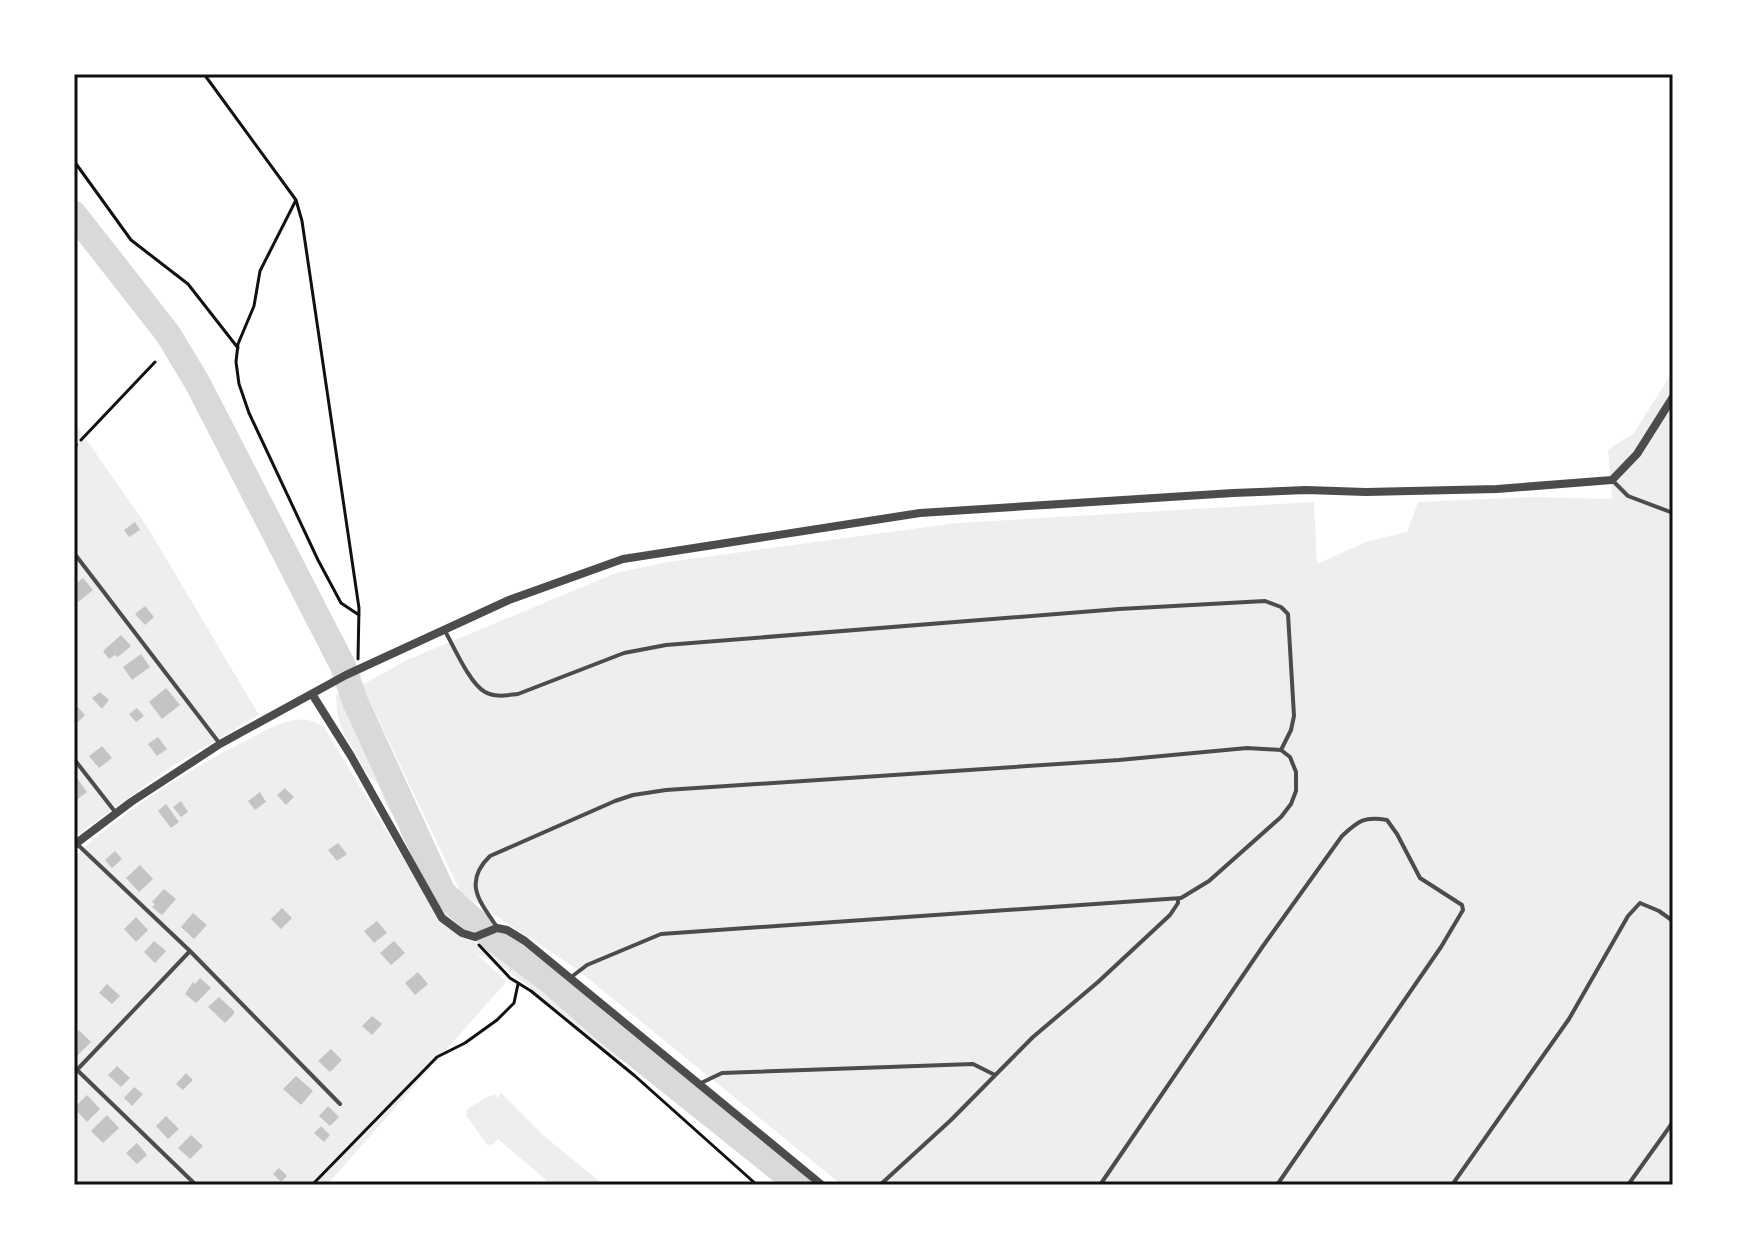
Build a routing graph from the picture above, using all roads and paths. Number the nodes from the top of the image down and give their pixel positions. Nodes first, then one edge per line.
1 (204, 74) edge
2 (74, 161) edge
3 (296, 200) junction
4 (238, 348) junction
5 (155, 362) dead end
6 (1673, 397) edge
7 (75, 446) edge
8 (1612, 480) junction
9 (1673, 513) edge
10 (74, 553) edge
11 (359, 615) junction
12 (445, 631) junction
13 (358, 669) junction
14 (312, 694) junction
15 (220, 744) junction
16 (1281, 750) junction
17 (74, 759) edge
18 (116, 813) junction
19 (75, 844) edge
20 (1178, 898) junction
21 (1673, 921) edge
22 (486, 932) junction
23 (190, 951) junction
24 (570, 978) junction
25 (518, 984) junction
26 (75, 1070) edge
27 (995, 1075) junction
28 (701, 1083) junction
29 (340, 1104) dead end
30 (1673, 1122) edge
31 (196, 1185) edge
32 (312, 1185) edge
33 (757, 1185) edge
34 (822, 1185) edge
35 (880, 1185) edge
36 (1100, 1185) edge
37 (1277, 1185) edge
38 (1452, 1185) edge
39 (1628, 1185) edge

1 - 3 path
2 - 4 path
3 - 4 path
3 - 11 path
4 - 11 path
5 - 7 path
6 - 8 street
8 - 9 lane
8 - 12 street
10 - 15 lane
11 - 13 path
12 - 13 street
12 - 16 lane
13 - 14 street
14 - 15 street
14 - 22 street
15 - 18 street
16 - 20 lane
16 - 22 lane
17 - 18 lane
18 - 19 street
19 - 23 lane
20 - 24 lane
20 - 27 lane
21 - 38 lane
22 - 24 street
22 - 25 path
23 - 26 lane
23 - 29 lane
24 - 28 street
25 - 32 path
25 - 33 path
26 - 31 lane
27 - 28 lane
27 - 35 lane
28 - 34 street
30 - 39 lane
36 - 37 lane

